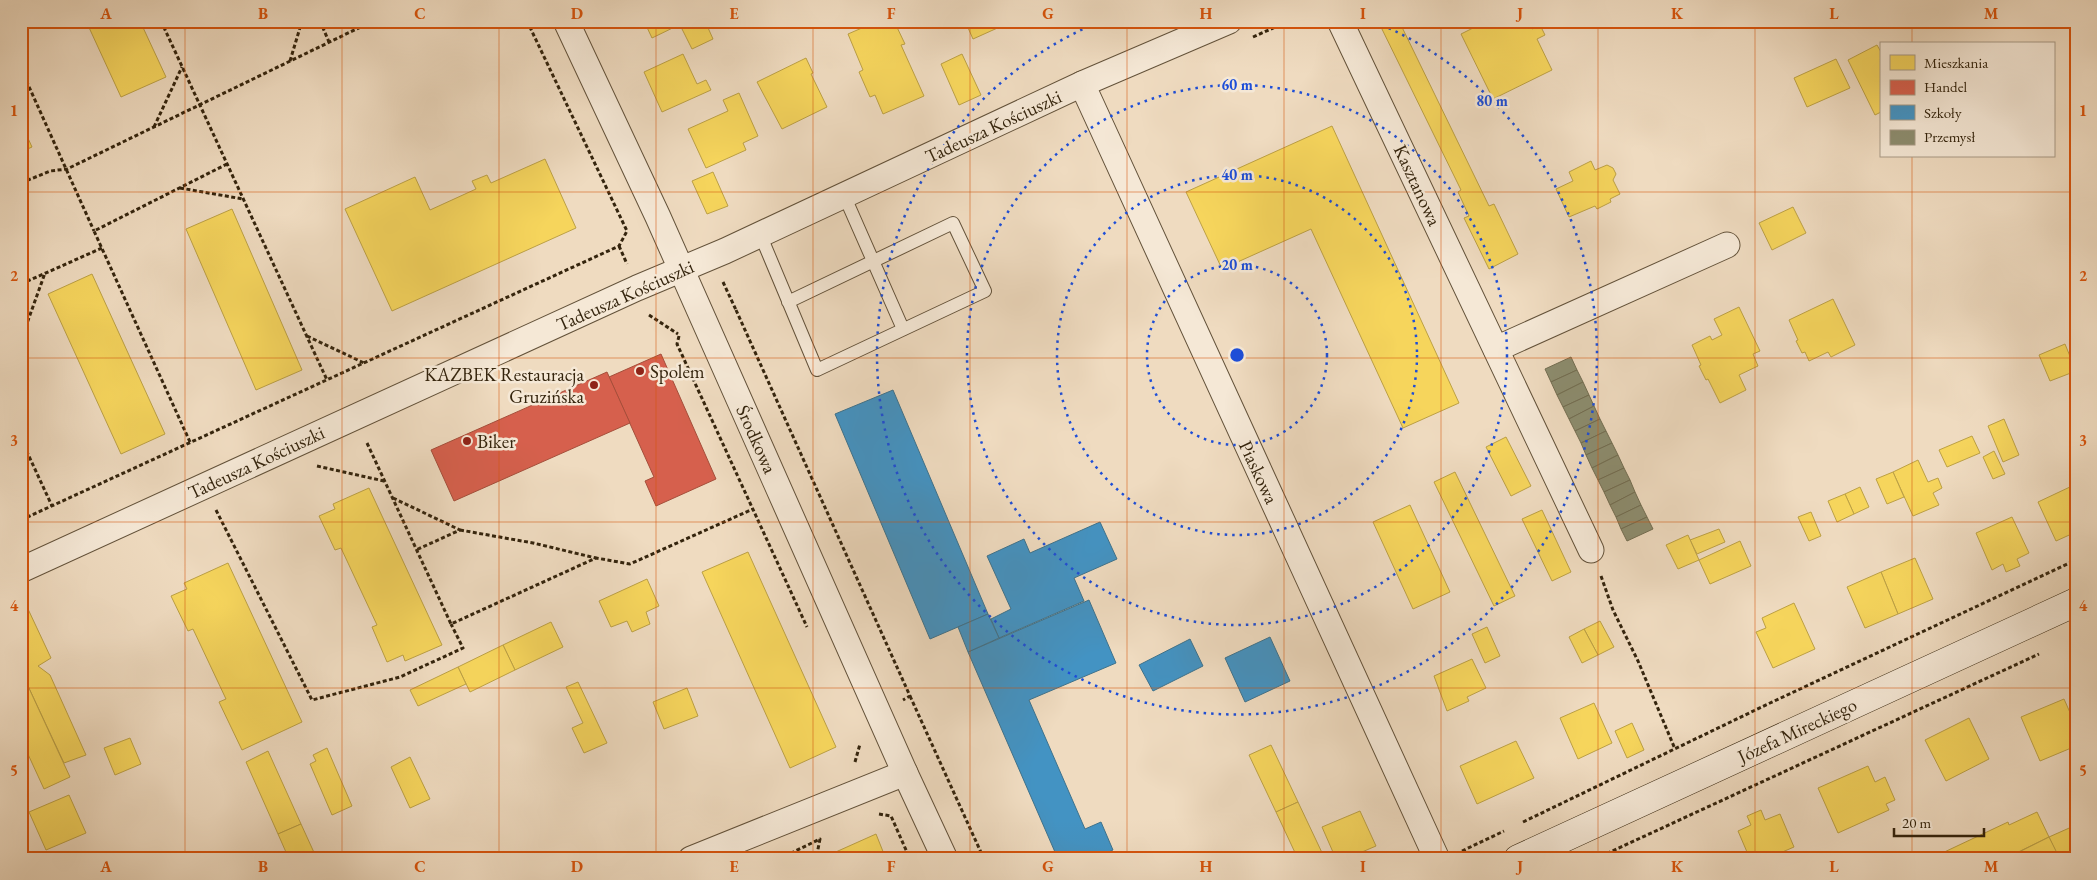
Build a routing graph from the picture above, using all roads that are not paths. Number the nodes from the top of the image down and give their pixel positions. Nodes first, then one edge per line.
1 (566, 21) edge
2 (1229, 21) edge
3 (1340, 21) edge
4 (1082, 84) junction
5 (844, 195) junction
6 (760, 234) junction
7 (1728, 245) dead end
8 (875, 261) junction
9 (681, 269) junction
10 (788, 302) junction
11 (904, 329) junction
12 (1496, 349) junction
13 (1591, 550) road end
14 (21, 570) edge
15 (2076, 602) edge
16 (905, 773) junction
17 (1446, 857) edge
18 (691, 859) edge
19 (945, 859) edge
20 (1518, 859) edge

1 - 9 street, Środkowa
2 - 4 street, Tadeusza Kościuszki
3 - 12 street, Kasztanowa
4 - 5 street, Tadeusza Kościuszki
4 - 17 street, Piaskowa
5 - 6 street, Tadeusza Kościuszki
5 - 8 lane
6 - 9 street, Tadeusza Kościuszki
6 - 10 lane
7 - 12 street
8 - 10 lane
8 - 11 lane
8 - 11 lane
9 - 14 street, Tadeusza Kościuszki
9 - 16 street, Środkowa
10 - 11 lane
12 - 13 street, Kasztanowa
15 - 20 street, Józefa Mireckiego
16 - 18 street
16 - 19 street, Środkowa

